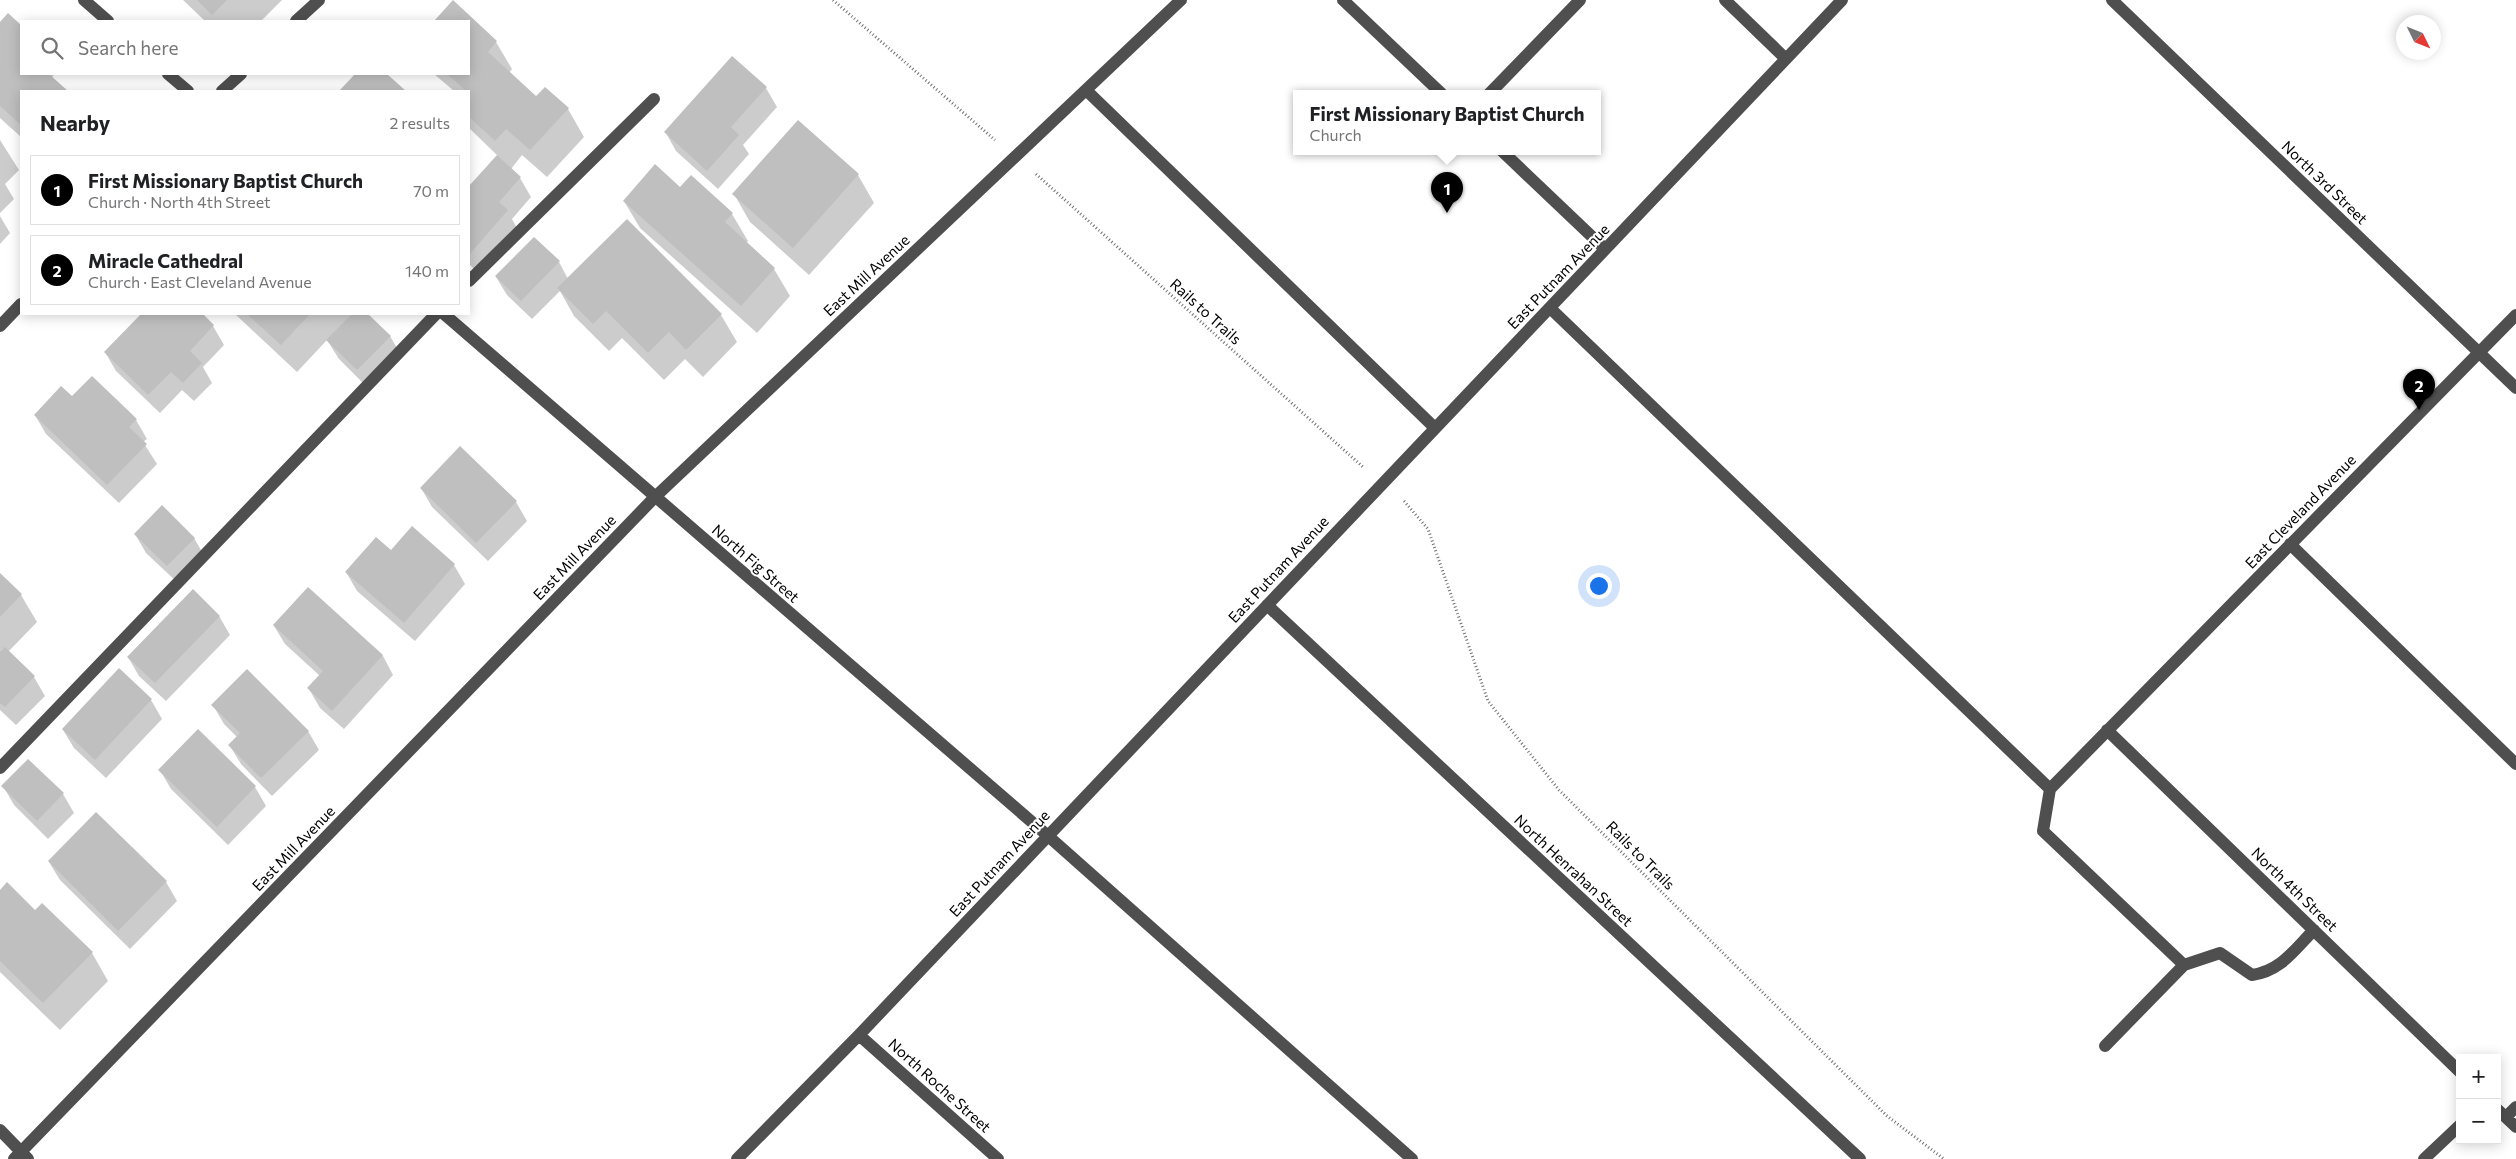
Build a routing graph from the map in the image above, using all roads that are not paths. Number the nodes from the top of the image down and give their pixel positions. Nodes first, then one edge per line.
1 (84, 0) edge
2 (319, 0) edge
3 (1181, 0) edge
4 (1343, 0) edge
5 (1580, 0) edge
6 (1725, 0) edge
7 (1842, 0) edge
8 (2112, 0) edge
9 (107, 20) edge
10 (297, 20) edge
11 (1786, 59) junction
12 (169, 75) edge
13 (239, 75) edge
14 (187, 90) edge
15 (223, 90) edge
16 (1086, 90) junction
17 (1438, 90) edge
18 (1493, 90) edge
19 (654, 100) dead end
20 (1506, 155) edge
21 (1606, 249) junction
22 (470, 280) edge
23 (20, 305) edge
24 (1550, 308) junction
25 (435, 315) edge
26 (445, 315) edge
27 (2516, 315) edge
28 (0, 326) edge
29 (2478, 352) junction
30 (2516, 388) edge
31 (1434, 428) junction
32 (655, 497) junction
33 (2290, 544) junction
34 (1267, 605) junction
35 (2107, 730) junction
36 (2516, 764) edge
37 (0, 768) edge
38 (2050, 789) junction
39 (1047, 835) junction
40 (2314, 930) junction
41 (2184, 965) junction
42 (859, 1035) junction
43 (2105, 1046) dead end
44 (2456, 1068) edge
45 (2516, 1107) edge
46 (2502, 1113) edge
47 (2516, 1127) edge
48 (2456, 1129) edge
49 (0, 1130) edge
50 (21, 1157) edge
51 (737, 1159) edge
52 (998, 1159) edge
53 (1412, 1159) edge
54 (1860, 1159) edge
55 (2424, 1159) edge

1 - 9 street
2 - 10 street
3 - 16 street, East Mill Avenue
4 - 17 street
5 - 18 street
6 - 11 street
7 - 11 street, East Putnam Avenue
8 - 29 street, North 3rd Street
11 - 21 street, East Putnam Avenue
12 - 14 street
13 - 15 street
16 - 31 street
16 - 32 street, East Mill Avenue
19 - 22 street
20 - 21 street
21 - 24 street, East Putnam Avenue
23 - 28 street
24 - 31 street, East Putnam Avenue
24 - 38 street
25 - 37 street
26 - 32 street, North Fig Street
27 - 29 street, East Cleveland Avenue
29 - 30 street, North 3rd Street
29 - 33 street, East Cleveland Avenue
31 - 34 street, East Putnam Avenue
32 - 39 street, North Fig Street
32 - 50 street, East Mill Avenue
33 - 35 street, East Cleveland Avenue
33 - 36 street
34 - 39 street, East Putnam Avenue
34 - 54 street, North Henrahan Street
35 - 38 street, East Cleveland Avenue
35 - 40 street, North 4th Street
38 - 41 street
39 - 42 street, East Putnam Avenue
39 - 53 street, North Fig Street
40 - 41 street
40 - 44 street, North 4th Street
41 - 43 street
42 - 51 street, East Putnam Avenue
42 - 52 street, North Roche Street
45 - 46 street
46 - 47 street
48 - 55 street
49 - 50 street

